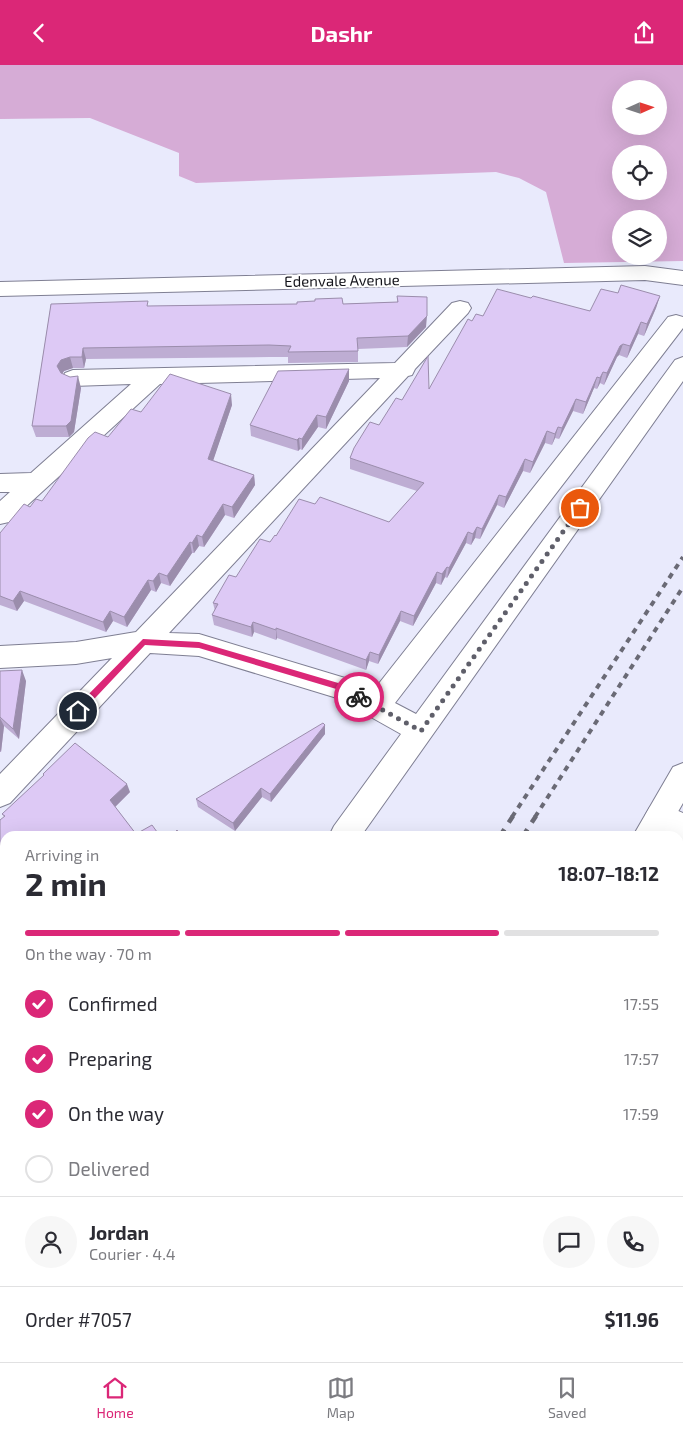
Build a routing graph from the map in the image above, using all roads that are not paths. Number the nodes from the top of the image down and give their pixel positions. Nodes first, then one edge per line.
1 (683, 279) edge
2 (0, 289) edge
3 (460, 308) dead end
4 (676, 322) dead end
5 (683, 365) edge
6 (404, 370) junction
7 (154, 376) junction
8 (73, 378) edge
9 (36, 482) junction
10 (0, 483) edge
11 (0, 515) edge
12 (143, 642) junction
13 (0, 657) edge
14 (377, 706) junction
15 (421, 731) junction
16 (683, 776) edge
17 (0, 794) edge
18 (664, 827) edge
19 (348, 831) edge

1 - 2 street, Edenvale Avenue
3 - 6 street
4 - 14 street
5 - 15 street
6 - 7 street
6 - 12 street
7 - 8 street
7 - 9 street
9 - 10 street
9 - 11 street
12 - 13 street
12 - 14 street
12 - 17 street
14 - 15 street
15 - 19 street
16 - 18 street

